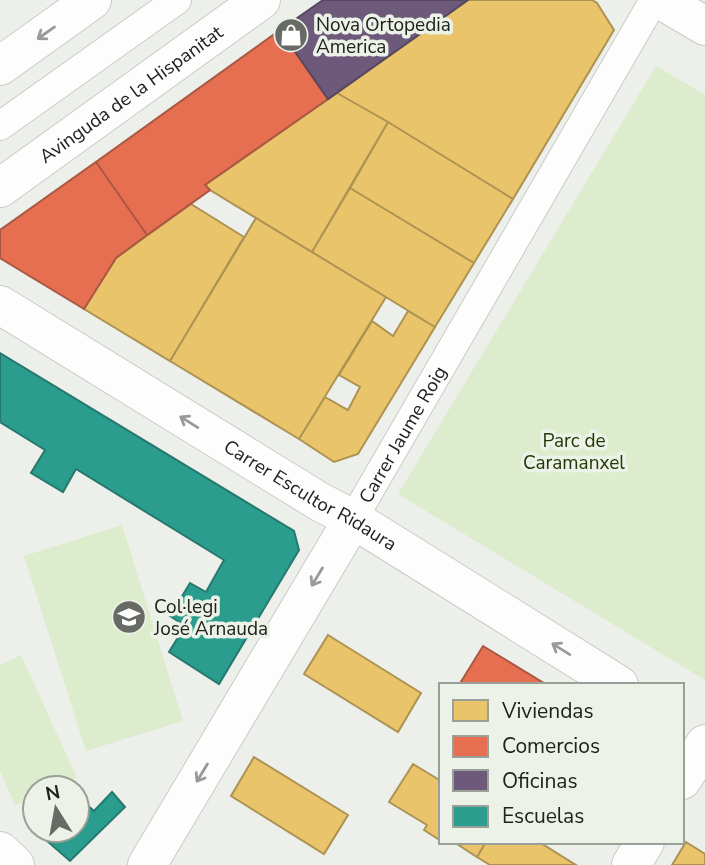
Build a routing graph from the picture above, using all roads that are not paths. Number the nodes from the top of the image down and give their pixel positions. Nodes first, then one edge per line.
1 (92, 0) edge
2 (177, 0) edge
3 (261, 0) edge
4 (654, 0) edge
5 (661, 0) edge
6 (705, 26) edge
7 (0, 66) edge
8 (0, 126) edge
9 (0, 188) edge
10 (0, 305) edge
11 (353, 519) junction
12 (616, 683) edge
13 (684, 725) edge
14 (705, 738) edge
15 (705, 744) edge
16 (684, 777) edge
17 (644, 844) edge
18 (0, 851) edge
19 (15, 865) edge
20 (147, 865) edge
21 (631, 865) edge

1 -> 7 street
2 - 8 street
3 - 9 street, Avinguda de la Hispanitat
4 - 11 street, Carrer Jaume Roig
5 - 6 street
11 -> 10 street, Carrer Escultor Ridaura
12 -> 11 street, Carrer Escultor Ridaura
11 -> 20 street, Carrer Jaume Roig
13 - 14 street
15 - 16 street
17 - 21 street
18 - 19 street

